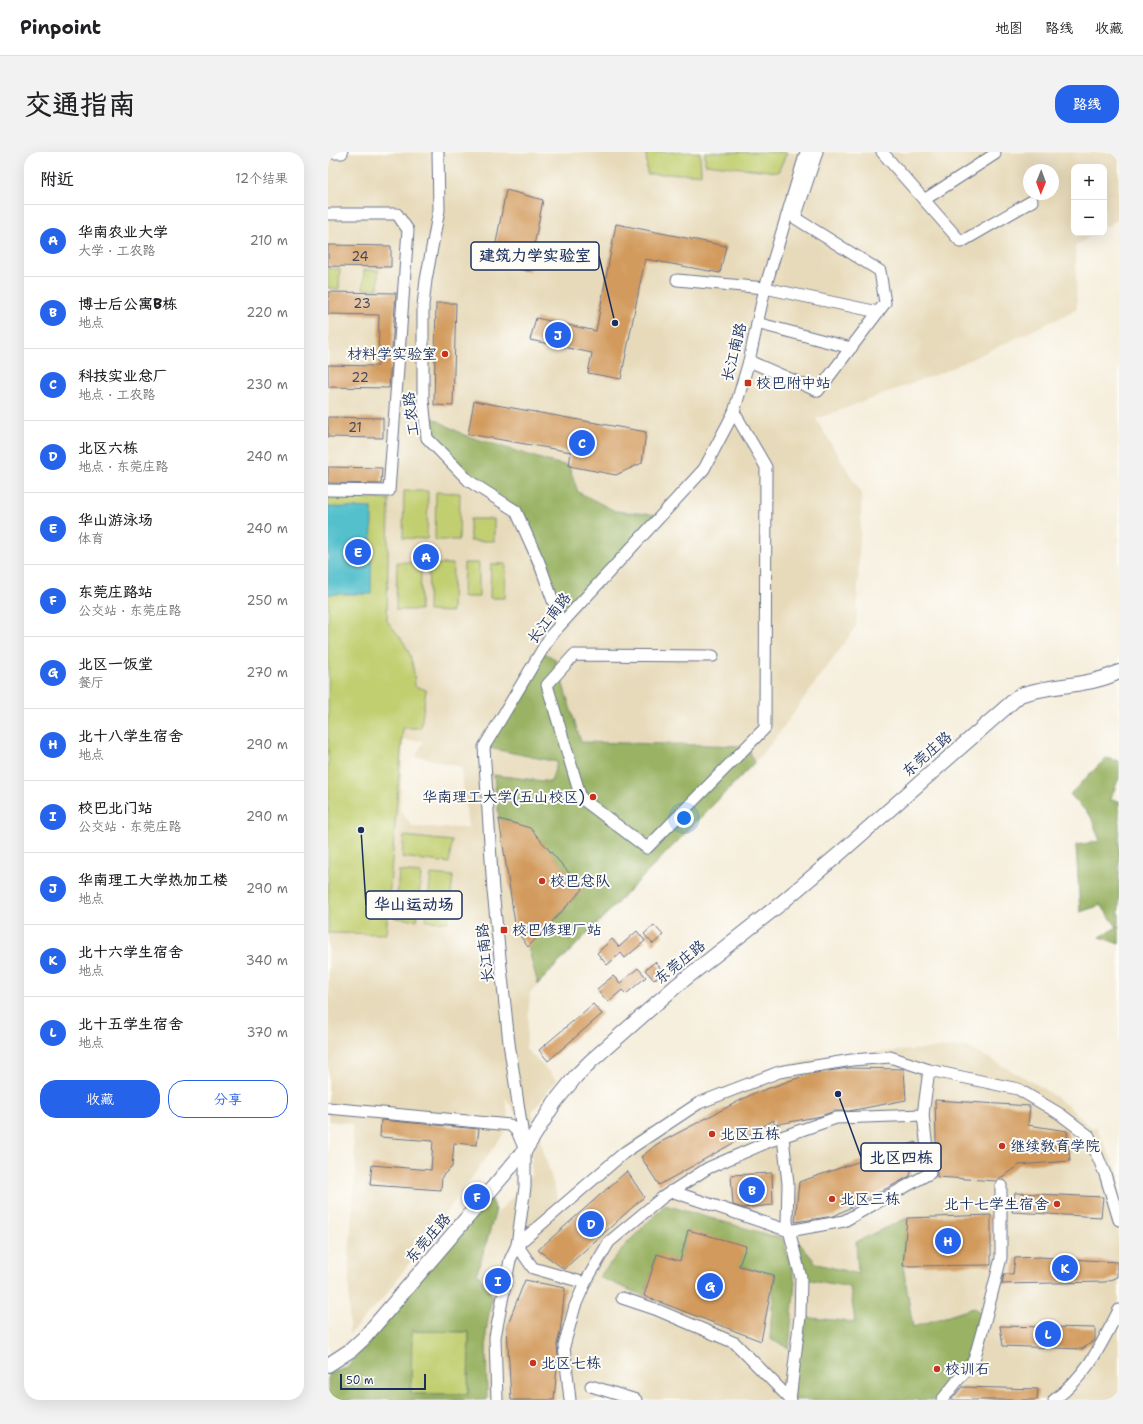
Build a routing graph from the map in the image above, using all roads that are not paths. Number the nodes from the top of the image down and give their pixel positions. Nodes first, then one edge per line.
1 (438, 152) edge
2 (806, 152) edge
3 (817, 152) edge
4 (882, 152) edge
5 (342, 153) dead end
6 (328, 154) edge
7 (994, 154) dead end
8 (924, 200) junction
9 (1032, 201) dead end
10 (328, 214) edge
11 (677, 280) dead end
12 (765, 288) junction
13 (878, 312) junction
14 (757, 323) junction
15 (851, 348) junction
16 (749, 361) junction
17 (734, 412) junction
18 (328, 490) edge
19 (561, 623) junction
20 (713, 656) dead end
21 (1119, 672) edge
22 (929, 1070) junction
23 (328, 1108) edge
24 (923, 1115) junction
25 (783, 1137) junction
26 (525, 1150) junction
27 (1001, 1186) dead end
28 (671, 1192) junction
29 (1119, 1220) edge
30 (789, 1231) junction
31 (517, 1245) junction
32 (585, 1283) junction
33 (622, 1298) dead end
34 (1119, 1310) edge
35 (328, 1365) edge
36 (591, 1386) dead end
37 (497, 1400) edge
38 (570, 1400) edge
39 (636, 1400) edge
40 (790, 1400) edge
41 (942, 1400) edge
42 (1054, 1400) edge

1 - 19 street, 工农路
2 - 12 street, 长江南路
3 - 13 street
4 - 8 street
5 - 6 street
7 - 8 street
8 - 9 street
10 - 18 street
11 - 12 street
12 - 13 street
12 - 14 street, 长江南路
13 - 15 street
14 - 15 street
14 - 16 street, 长江南路
15 - 16 street
16 - 17 street, 长江南路
17 - 19 street, 长江南路
17 - 20 street
19 - 26 street, 长江南路
21 - 26 street, 东莞庄路
22 - 24 street
22 - 29 street
22 - 31 street
23 - 26 street
24 - 25 street
24 - 30 street
25 - 28 street
25 - 30 street
26 - 31 street, 长江南路
26 - 35 street, 东莞庄路
27 - 41 street
28 - 30 street
28 - 32 street
30 - 40 street
31 - 32 street
31 - 37 street
32 - 38 street
33 - 40 street
34 - 42 street
36 - 39 street

